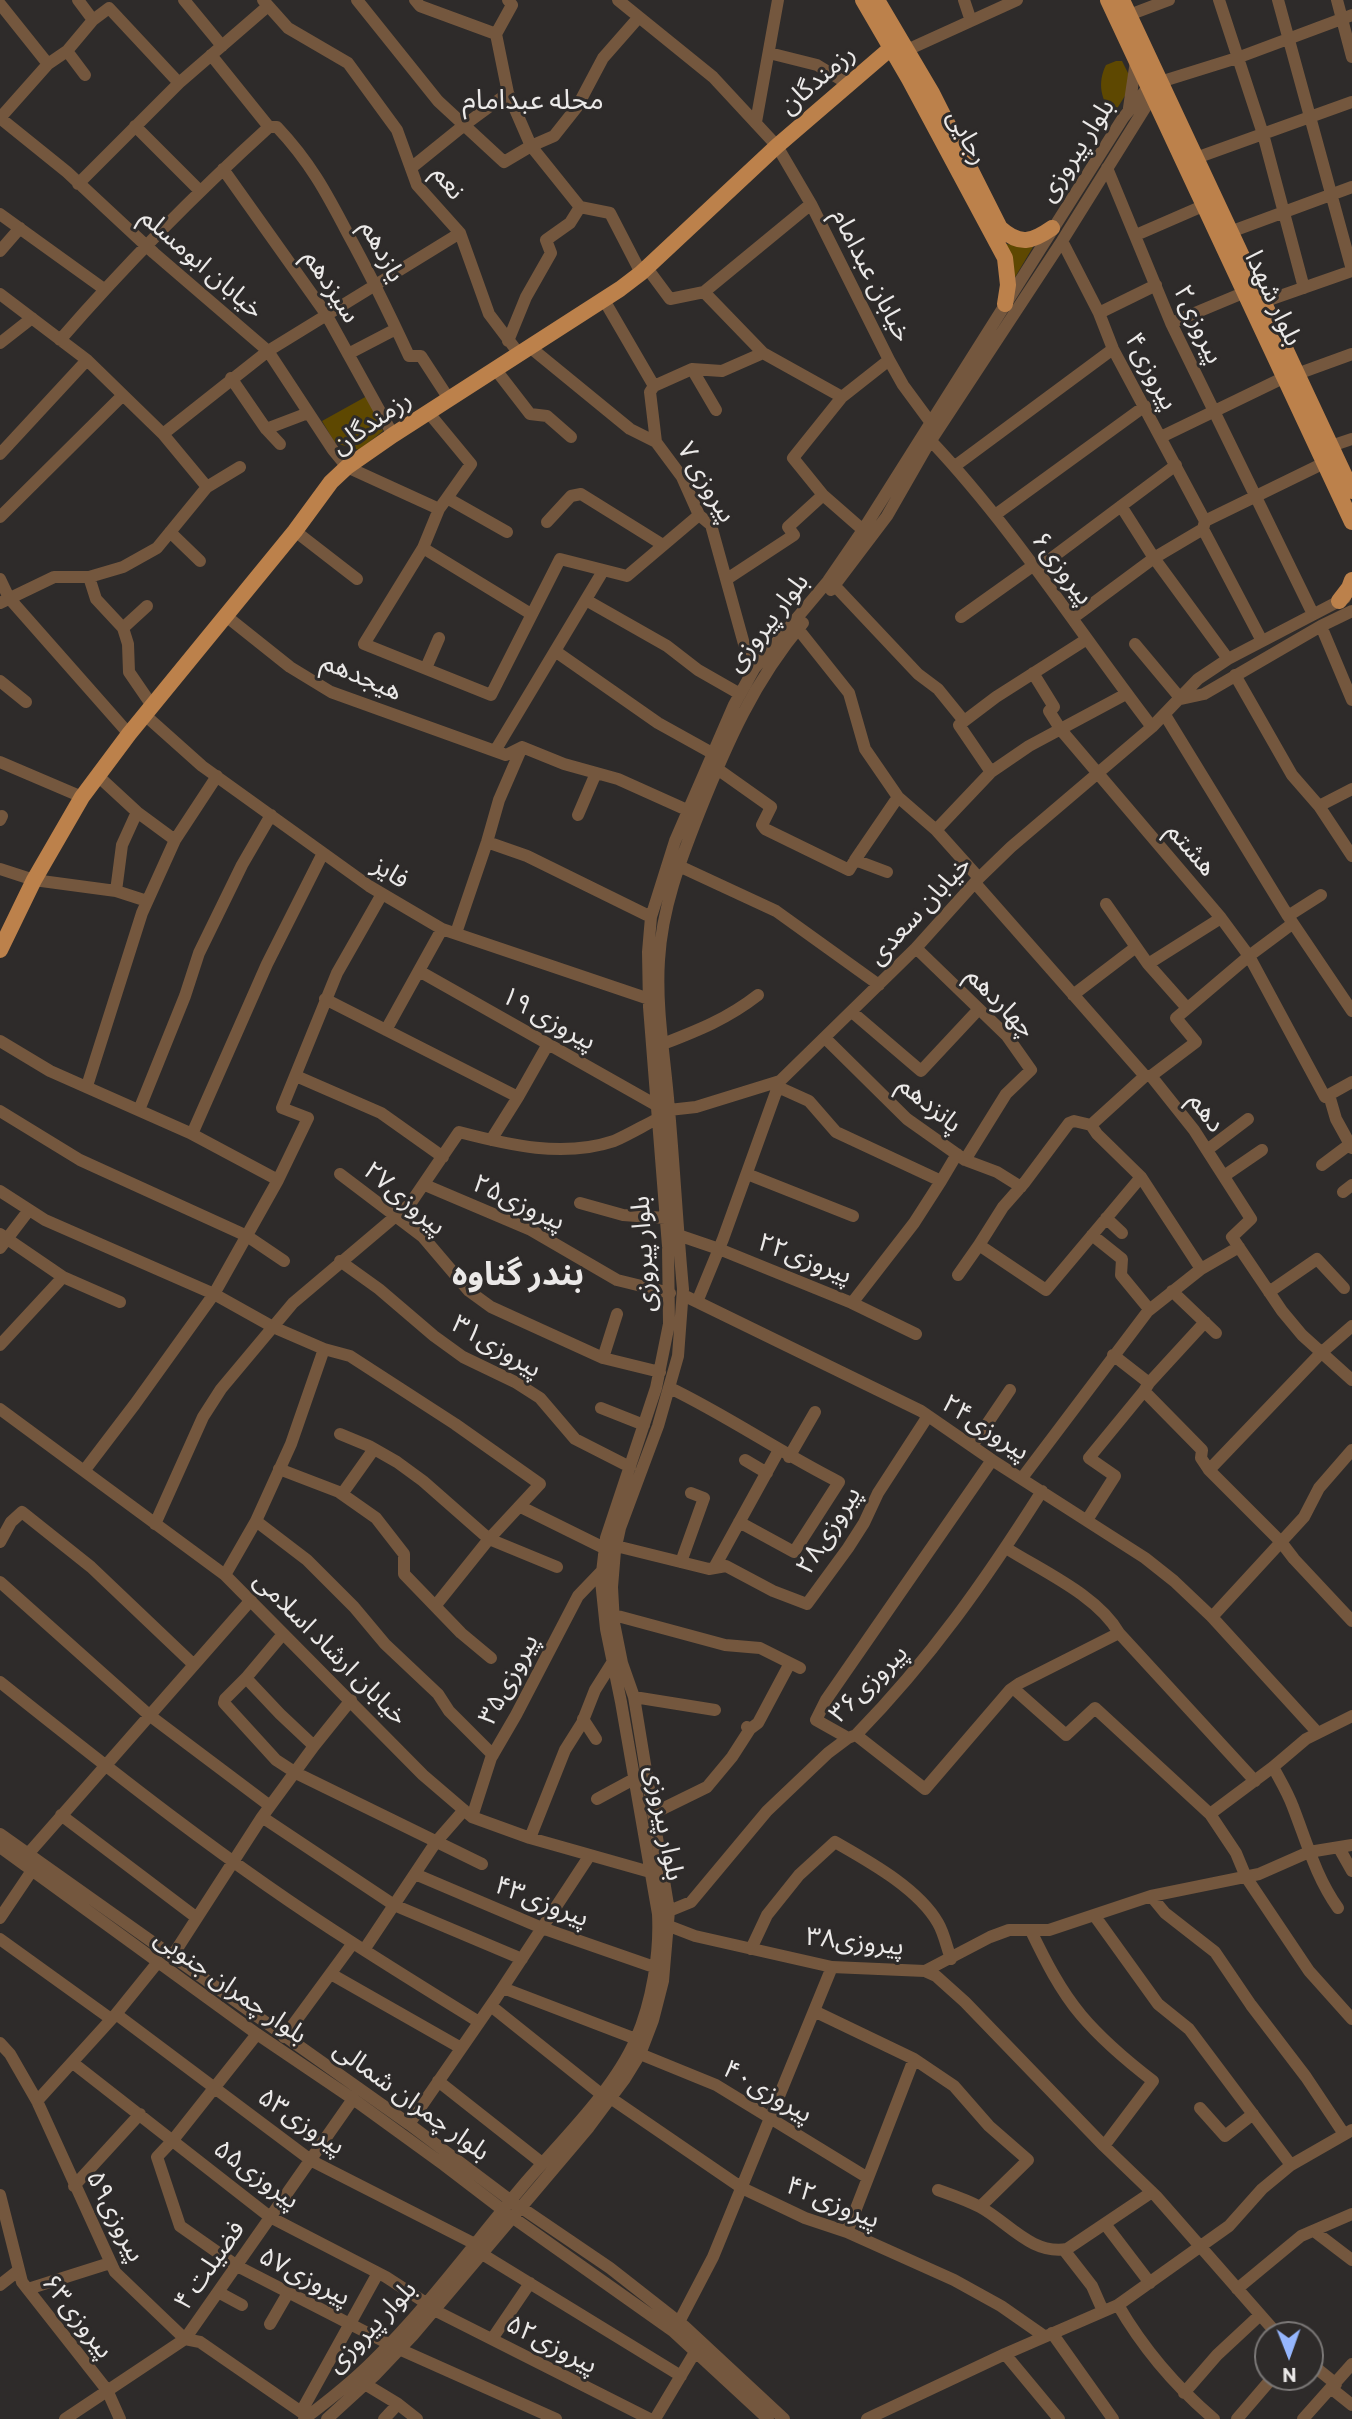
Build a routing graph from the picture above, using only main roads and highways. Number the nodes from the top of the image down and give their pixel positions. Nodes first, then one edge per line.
1 (863, 0) edge
2 (877, 0) edge
3 (1109, 0) edge
4 (1125, 8) edge
5 (891, 48) junction
6 (1154, 88) junction
7 (937, 117) junction
8 (977, 193) junction
9 (1209, 203) junction
10 (1057, 235) road end
11 (1005, 304) road end
12 (1291, 376) junction
13 (1352, 491) edge
14 (1352, 522) edge
15 (1352, 580) edge
16 (1345, 598) edge
17 (1, 944) edge

1 - 5 main road, رجایی
2 - 7 main road, رجایی
3 - 6 main road
4 - 6 main road
5 - 7 main road, رجایی
5 - 17 main road, رزمندگان
6 - 9 main road, بلوار شهدا
6 - 9 main road, بلوار شهدا
7 - 8 main road, رجایی
8 - 10 main road, رجایی
8 - 11 main road, رجایی
9 - 12 main road, بلوار شهدا
9 - 12 main road, بلوار شهدا
12 - 13 main road, بلوار شهدا
12 - 14 main road, بلوار شهدا
15 - 16 main road

